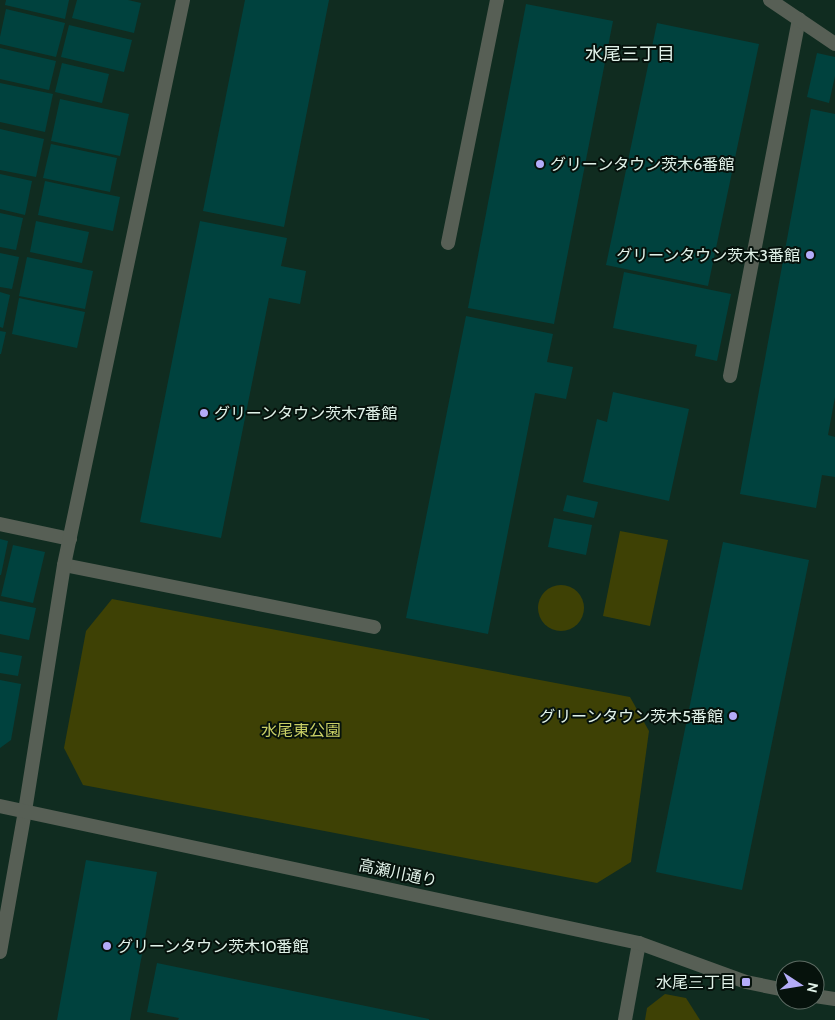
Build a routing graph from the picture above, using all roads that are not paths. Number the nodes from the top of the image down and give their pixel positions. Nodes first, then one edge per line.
1 (183, 0) edge
2 (497, 0) edge
3 (770, 0) edge
4 (784, 4) edge
5 (799, 19) junction
6 (835, 44) edge
7 (448, 243) dead end
8 (730, 376) dead end
9 (0, 524) edge
10 (70, 539) junction
11 (64, 565) junction
12 (374, 627) dead end
13 (0, 806) edge
14 (25, 811) junction
15 (639, 943) junction
16 (0, 952) edge
17 (775, 988) edge
18 (625, 1020) edge

1 - 10 street
2 - 7 street
3 - 4 street
4 - 5 street
5 - 6 street
5 - 8 street
9 - 10 street
10 - 11 street
11 - 12 street
11 - 14 street
13 - 14 street, 高瀬川通り
14 - 15 street, 高瀬川通り
14 - 16 street
15 - 17 street, 高瀬川通り
15 - 18 street

